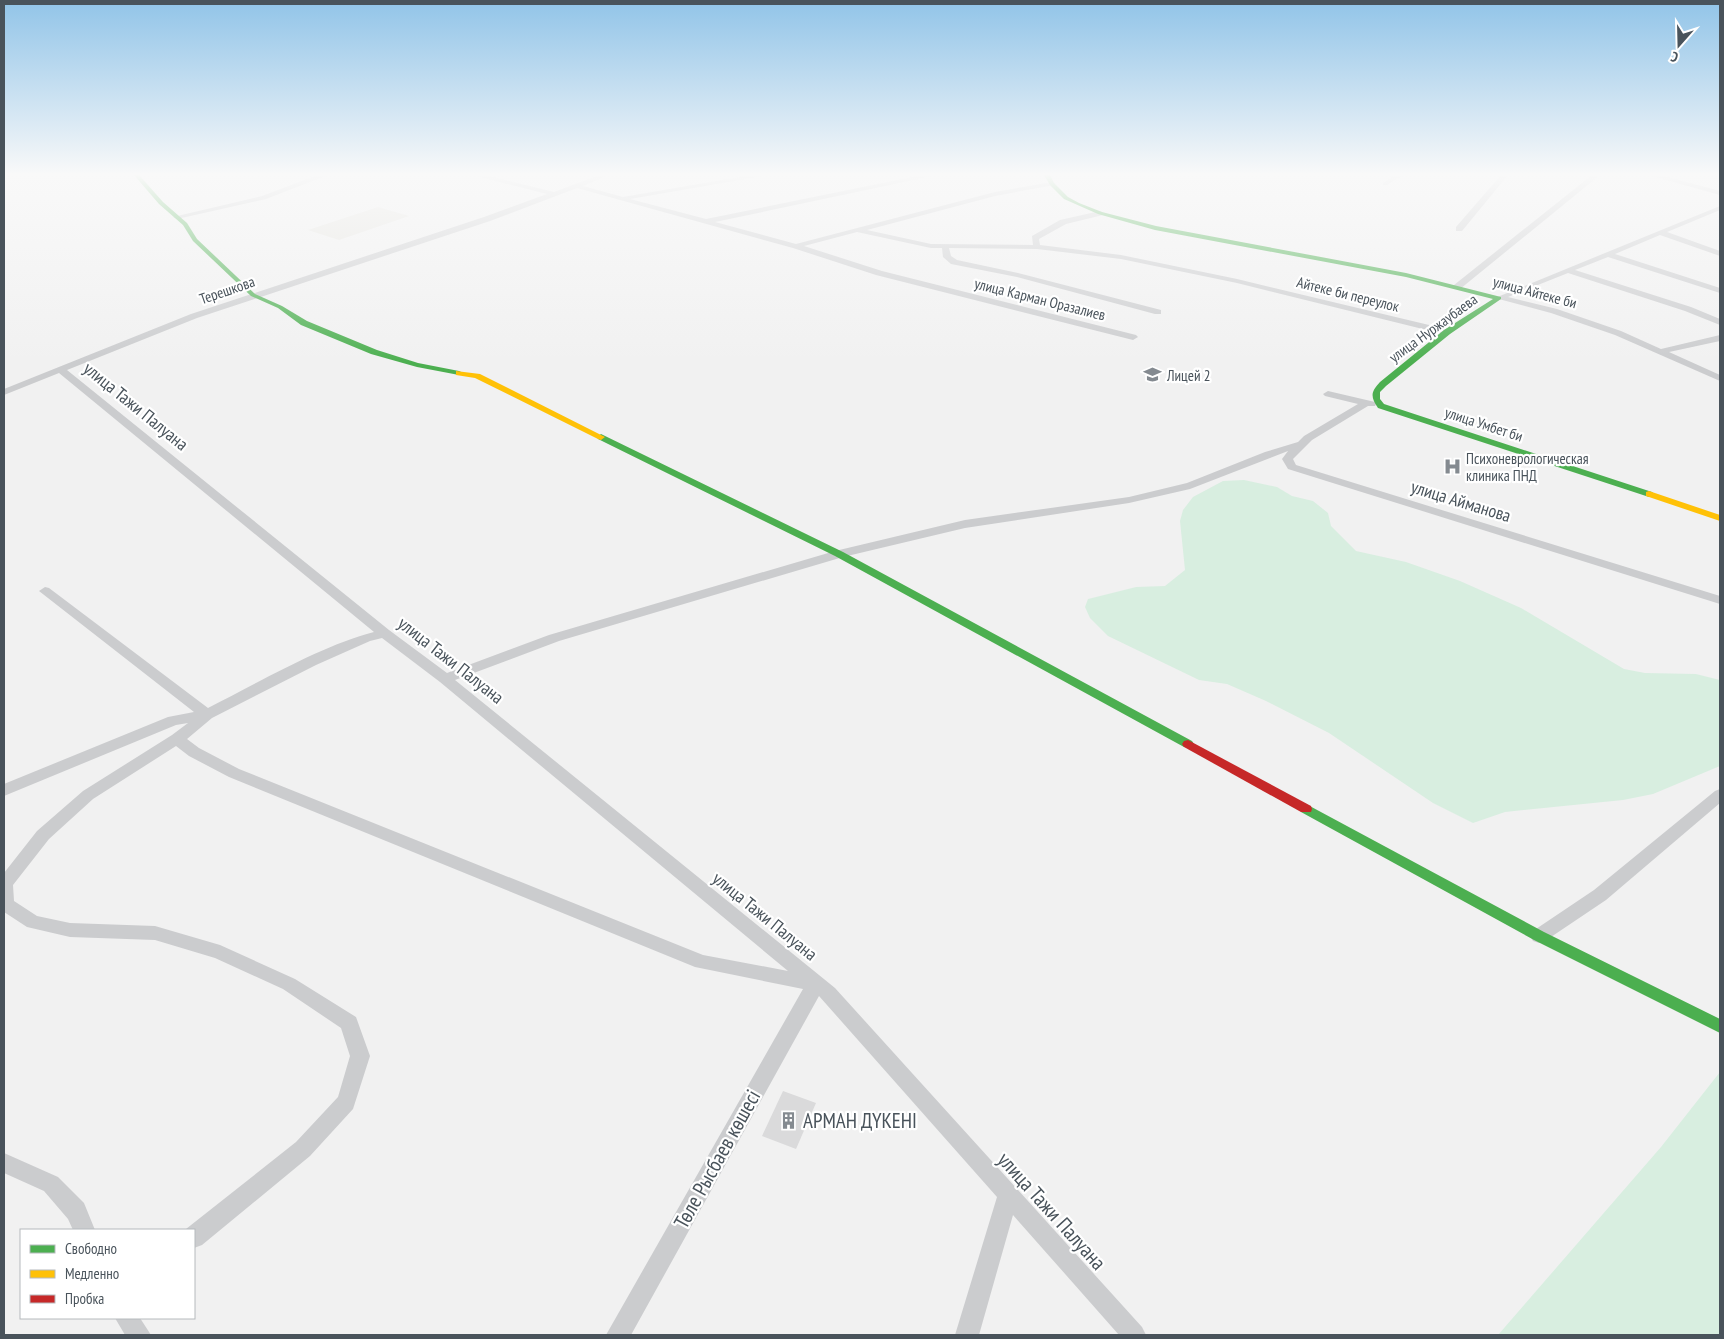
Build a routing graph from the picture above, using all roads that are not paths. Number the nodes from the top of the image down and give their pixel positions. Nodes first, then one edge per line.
1 (193, 237) edge
2 (430, 237) edge
3 (763, 237) edge
4 (828, 237) edge
5 (890, 237) edge
6 (1036, 237) edge
7 (1208, 237) edge
8 (1519, 237) edge
9 (1650, 237) edge
10 (1674, 237) edge
11 (796, 246) junction
12 (945, 246) junction
13 (1037, 247) junction
14 (1608, 254) junction
15 (1720, 254) edge
16 (1566, 270) junction
17 (1457, 287) junction
18 (1720, 291) edge
19 (253, 295) junction
20 (1499, 298) junction
21 (1158, 312) dead end
22 (1720, 322) edge
23 (1447, 332) junction
24 (1132, 337) dead end
25 (1720, 338) edge
26 (1662, 352) junction
27 (60, 370) junction
28 (1720, 378) edge
29 (4, 392) edge
30 (1328, 394) dead end
31 (1365, 404) junction
32 (1381, 406) junction
33 (1302, 444) junction
34 (1720, 518) edge
35 (839, 554) junction
36 (45, 591) dead end
37 (1720, 600) edge
38 (384, 633) junction
39 (445, 679) junction
40 (207, 715) junction
41 (177, 740) junction
42 (4, 790) edge
43 (1720, 795) edge
44 (4, 884) edge
45 (1540, 936) junction
46 (816, 984) junction
47 (1720, 1026) edge
48 (4, 1163) edge
49 (1008, 1195) junction
50 (84, 1229) edge
51 (195, 1236) edge
52 (618, 1335) edge
53 (967, 1335) edge
54 (1134, 1335) edge

1 - 19 street
2 - 19 street, Терешкова
3 - 11 street, улица Карман Оразалиев
4 - 11 street
5 - 12 street, Айтеке би переулок
6 - 13 street
7 - 17 street, улица Айтеке би
8 - 17 street
9 - 14 street, улица Нуржаубаева
10 - 15 street
11 - 24 street, улица Карман Оразалиев
12 - 13 street, Айтеке би переулок
12 - 21 street
13 - 23 street, Айтеке би переулок
14 - 16 street, улица Нуржаубаева
14 - 18 street
16 - 20 street, улица Нуржаубаева
16 - 22 street
17 - 20 street, улица Айтеке би
19 - 27 street, Терешкова
19 - 35 street
20 - 23 street, улица Нуржаубаева
20 - 26 street, улица Айтеке би
23 - 32 street, улица Нуржаубаева
25 - 26 street
26 - 28 street, улица Айтеке би
27 - 29 street, Терешкова
27 - 38 street, улица Тажи Палуана
30 - 31 street
31 - 32 street
31 - 33 street, улица Айманова
32 - 34 street, улица Умбет би
33 - 35 street
33 - 37 street, улица Айманова
35 - 39 street
35 - 45 street
36 - 40 street
38 - 39 street, улица Тажи Палуана
38 - 40 street
39 - 46 street, улица Тажи Палуана
40 - 41 street
40 - 42 street
41 - 44 street
41 - 46 street, улица Тажи Палуана
43 - 45 street
44 - 51 street
45 - 47 street
46 - 49 street, улица Тажи Палуана
46 - 52 street, Төле Рысбаев көшесі
48 - 50 street
49 - 53 street
49 - 54 street, улица Тажи Палуана

